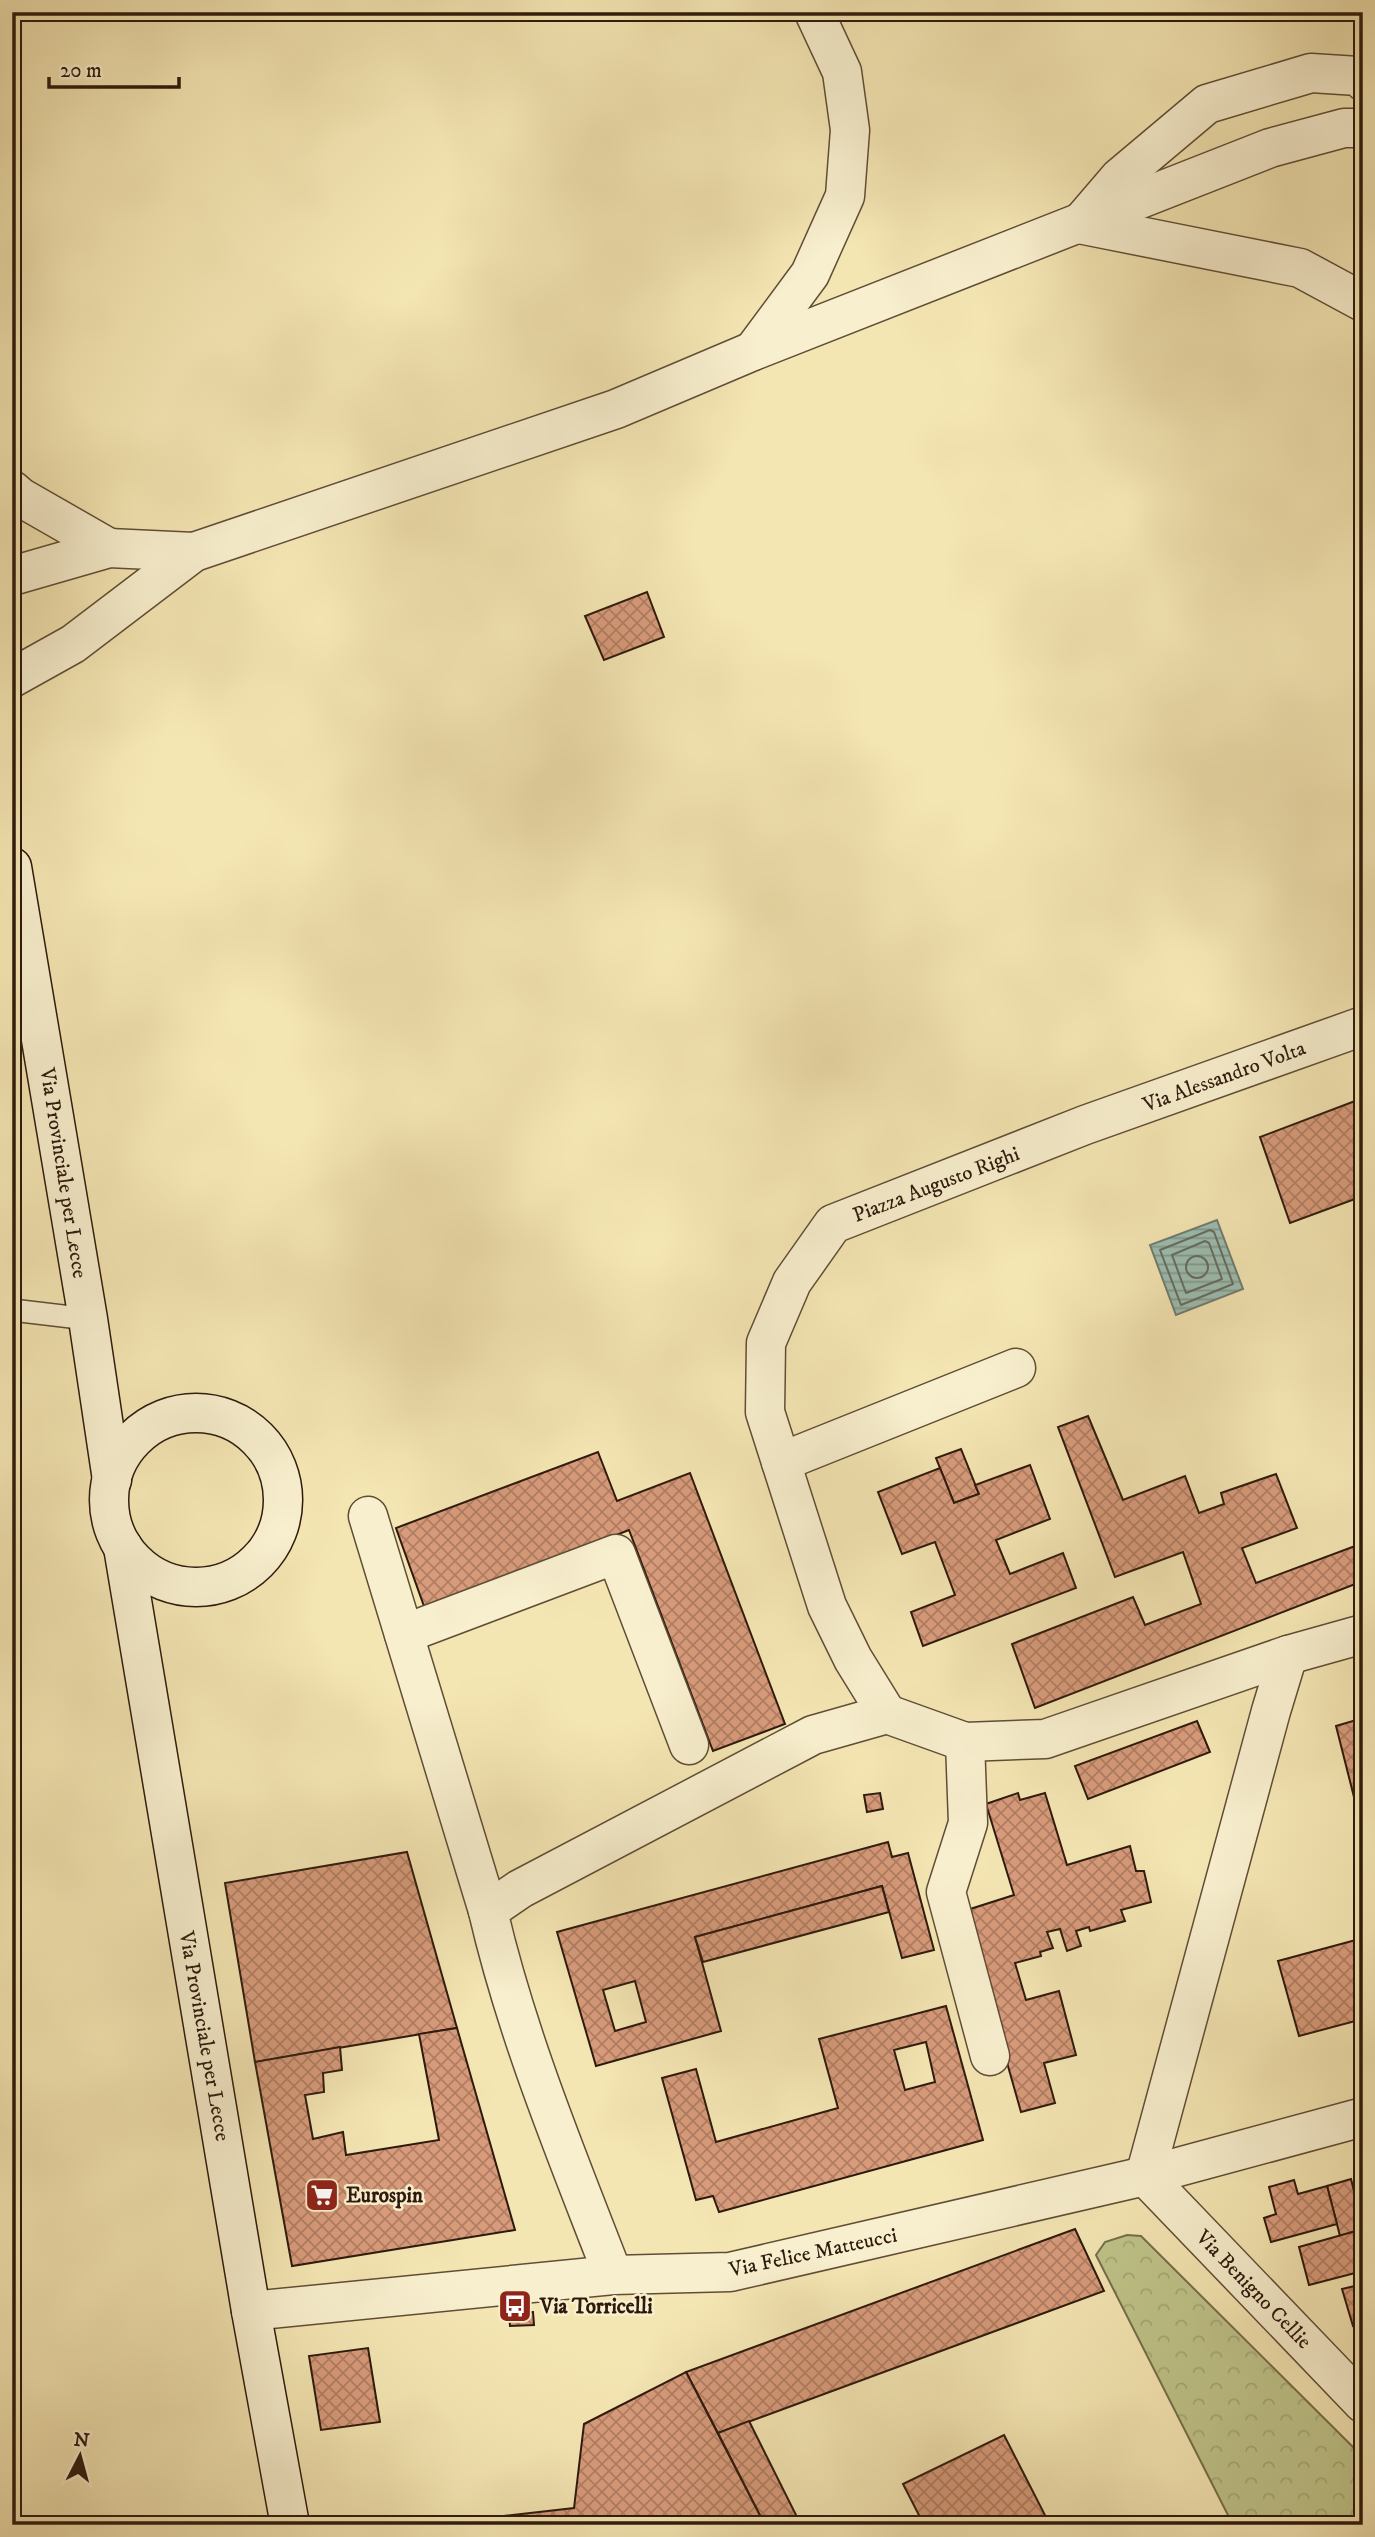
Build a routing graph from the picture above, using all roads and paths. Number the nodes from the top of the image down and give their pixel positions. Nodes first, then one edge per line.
1 (814, 12) edge
2 (1363, 81) edge
3 (1363, 128) edge
4 (1079, 224) junction
5 (1363, 302) edge
6 (753, 351) junction
7 (12, 490) edge
8 (108, 548) junction
9 (194, 552) junction
10 (12, 576) edge
11 (12, 678) edge
12 (12, 867) edge
13 (24, 1011) edge
14 (1363, 1026) edge
15 (1085, 1125) joint
16 (12, 1310) edge
17 (88, 1319) junction
18 (1016, 1368) dead end
19 (781, 1462) junction
20 (112, 1480) junction
21 (368, 1516) dead end
22 (123, 1547) junction
23 (404, 1634) junction
24 (1363, 1634) edge
25 (1288, 1655) junction
26 (887, 1714) junction
27 (965, 1742) junction
28 (689, 1745) dead end
29 (488, 1911) junction
30 (990, 2056) dead end
31 (1363, 2117) edge
32 (1145, 2176) junction
33 (612, 2275) junction
34 (251, 2311) junction
35 (1363, 2403) edge
36 (290, 2525) edge

1 - 6 street
2 - 4 street
3 - 4 street
4 - 5 street
4 - 6 street
6 - 9 street
7 - 8 street
8 - 9 street
8 - 10 street
9 - 11 street
12 - 13 street, Via Provinciale per Lecce
13 - 17 street, Via Provinciale per Lecce
14 - 15 street, Via Alessandro Volta
15 - 19 street, Piazza Augusto Righi
16 - 17 lane
17 - 20 street, Via Provinciale per Lecce
18 - 19 street
19 - 26 street, Piazza Augusto Righi
20 - 22 street, Via Provinciale per Lecce
20 - 22 street, Via Provinciale per Lecce
21 - 23 street
22 - 34 street, Via Provinciale per Lecce
23 - 28 street
23 - 29 street
24 - 25 street
25 - 27 street
25 - 32 street
26 - 27 street
26 - 29 street
27 - 30 street
29 - 33 street
31 - 32 street, Via Felice Matteucci
32 - 33 street, Via Felice Matteucci
32 - 35 street, Via Benigno Cellie
33 - 34 street, Via Felice Matteucci
34 - 36 street, Via Provinciale per Lecce

